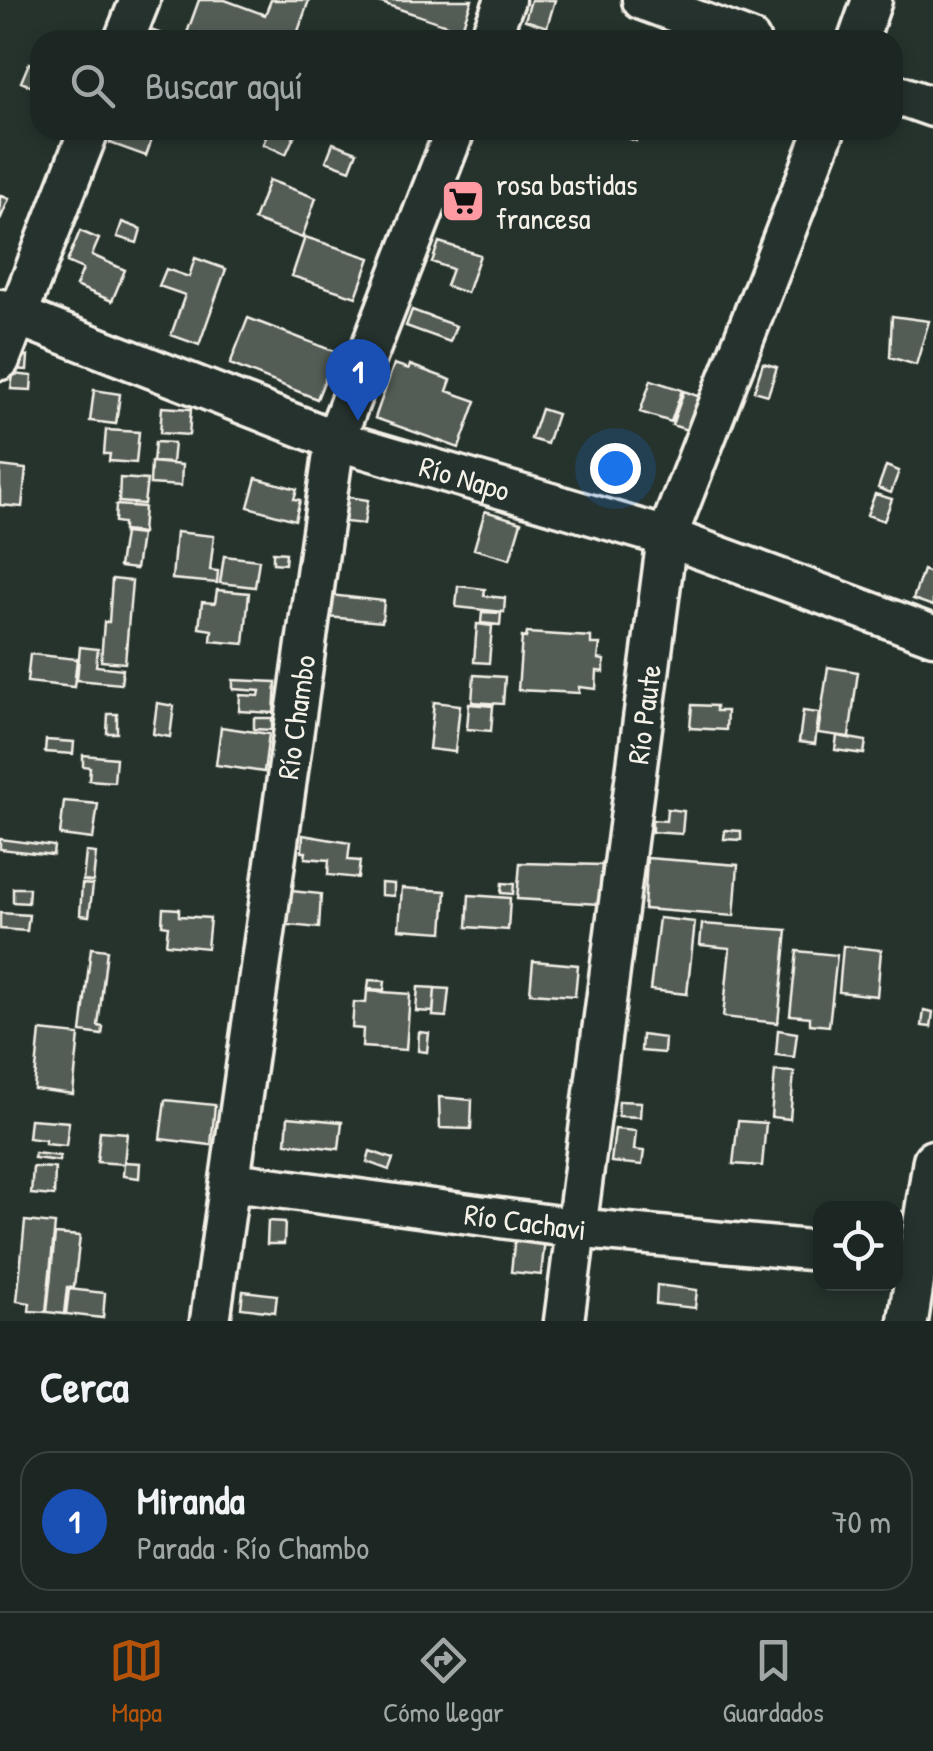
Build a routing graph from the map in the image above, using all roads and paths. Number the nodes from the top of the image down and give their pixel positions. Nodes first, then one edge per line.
1 (140, 0) edge
2 (504, 0) edge
3 (642, 0) edge
4 (872, 0) edge
5 (128, 30) edge
6 (493, 30) edge
7 (723, 30) edge
8 (862, 30) edge
9 (903, 96) edge
10 (933, 107) edge
11 (85, 140) edge
12 (450, 140) edge
13 (821, 140) edge
14 (8, 312) edge
15 (0, 360) edge
16 (335, 440) junction
17 (667, 537) junction
18 (933, 634) edge
19 (933, 1160) edge
20 (232, 1182) junction
21 (574, 1228) junction
22 (813, 1250) edge
23 (915, 1260) edge
24 (210, 1321) edge
25 (564, 1321) edge
26 (908, 1321) edge

1 - 5 street
2 - 6 street
3 - 7 street
4 - 8 street
9 - 10 street
11 - 14 street
12 - 16 street, Río Chambo
13 - 17 street, Río Paute
14 - 15 street
14 - 16 street, Río Napo
16 - 17 street, Río Napo
16 - 20 street, Río Chambo
17 - 18 street, Río Napo
17 - 21 street, Río Paute
19 - 23 street
20 - 21 street, Río Cachavi
20 - 24 street, Río Chambo
21 - 22 street, Río Cachavi
21 - 25 street, Río Paute
23 - 26 street

